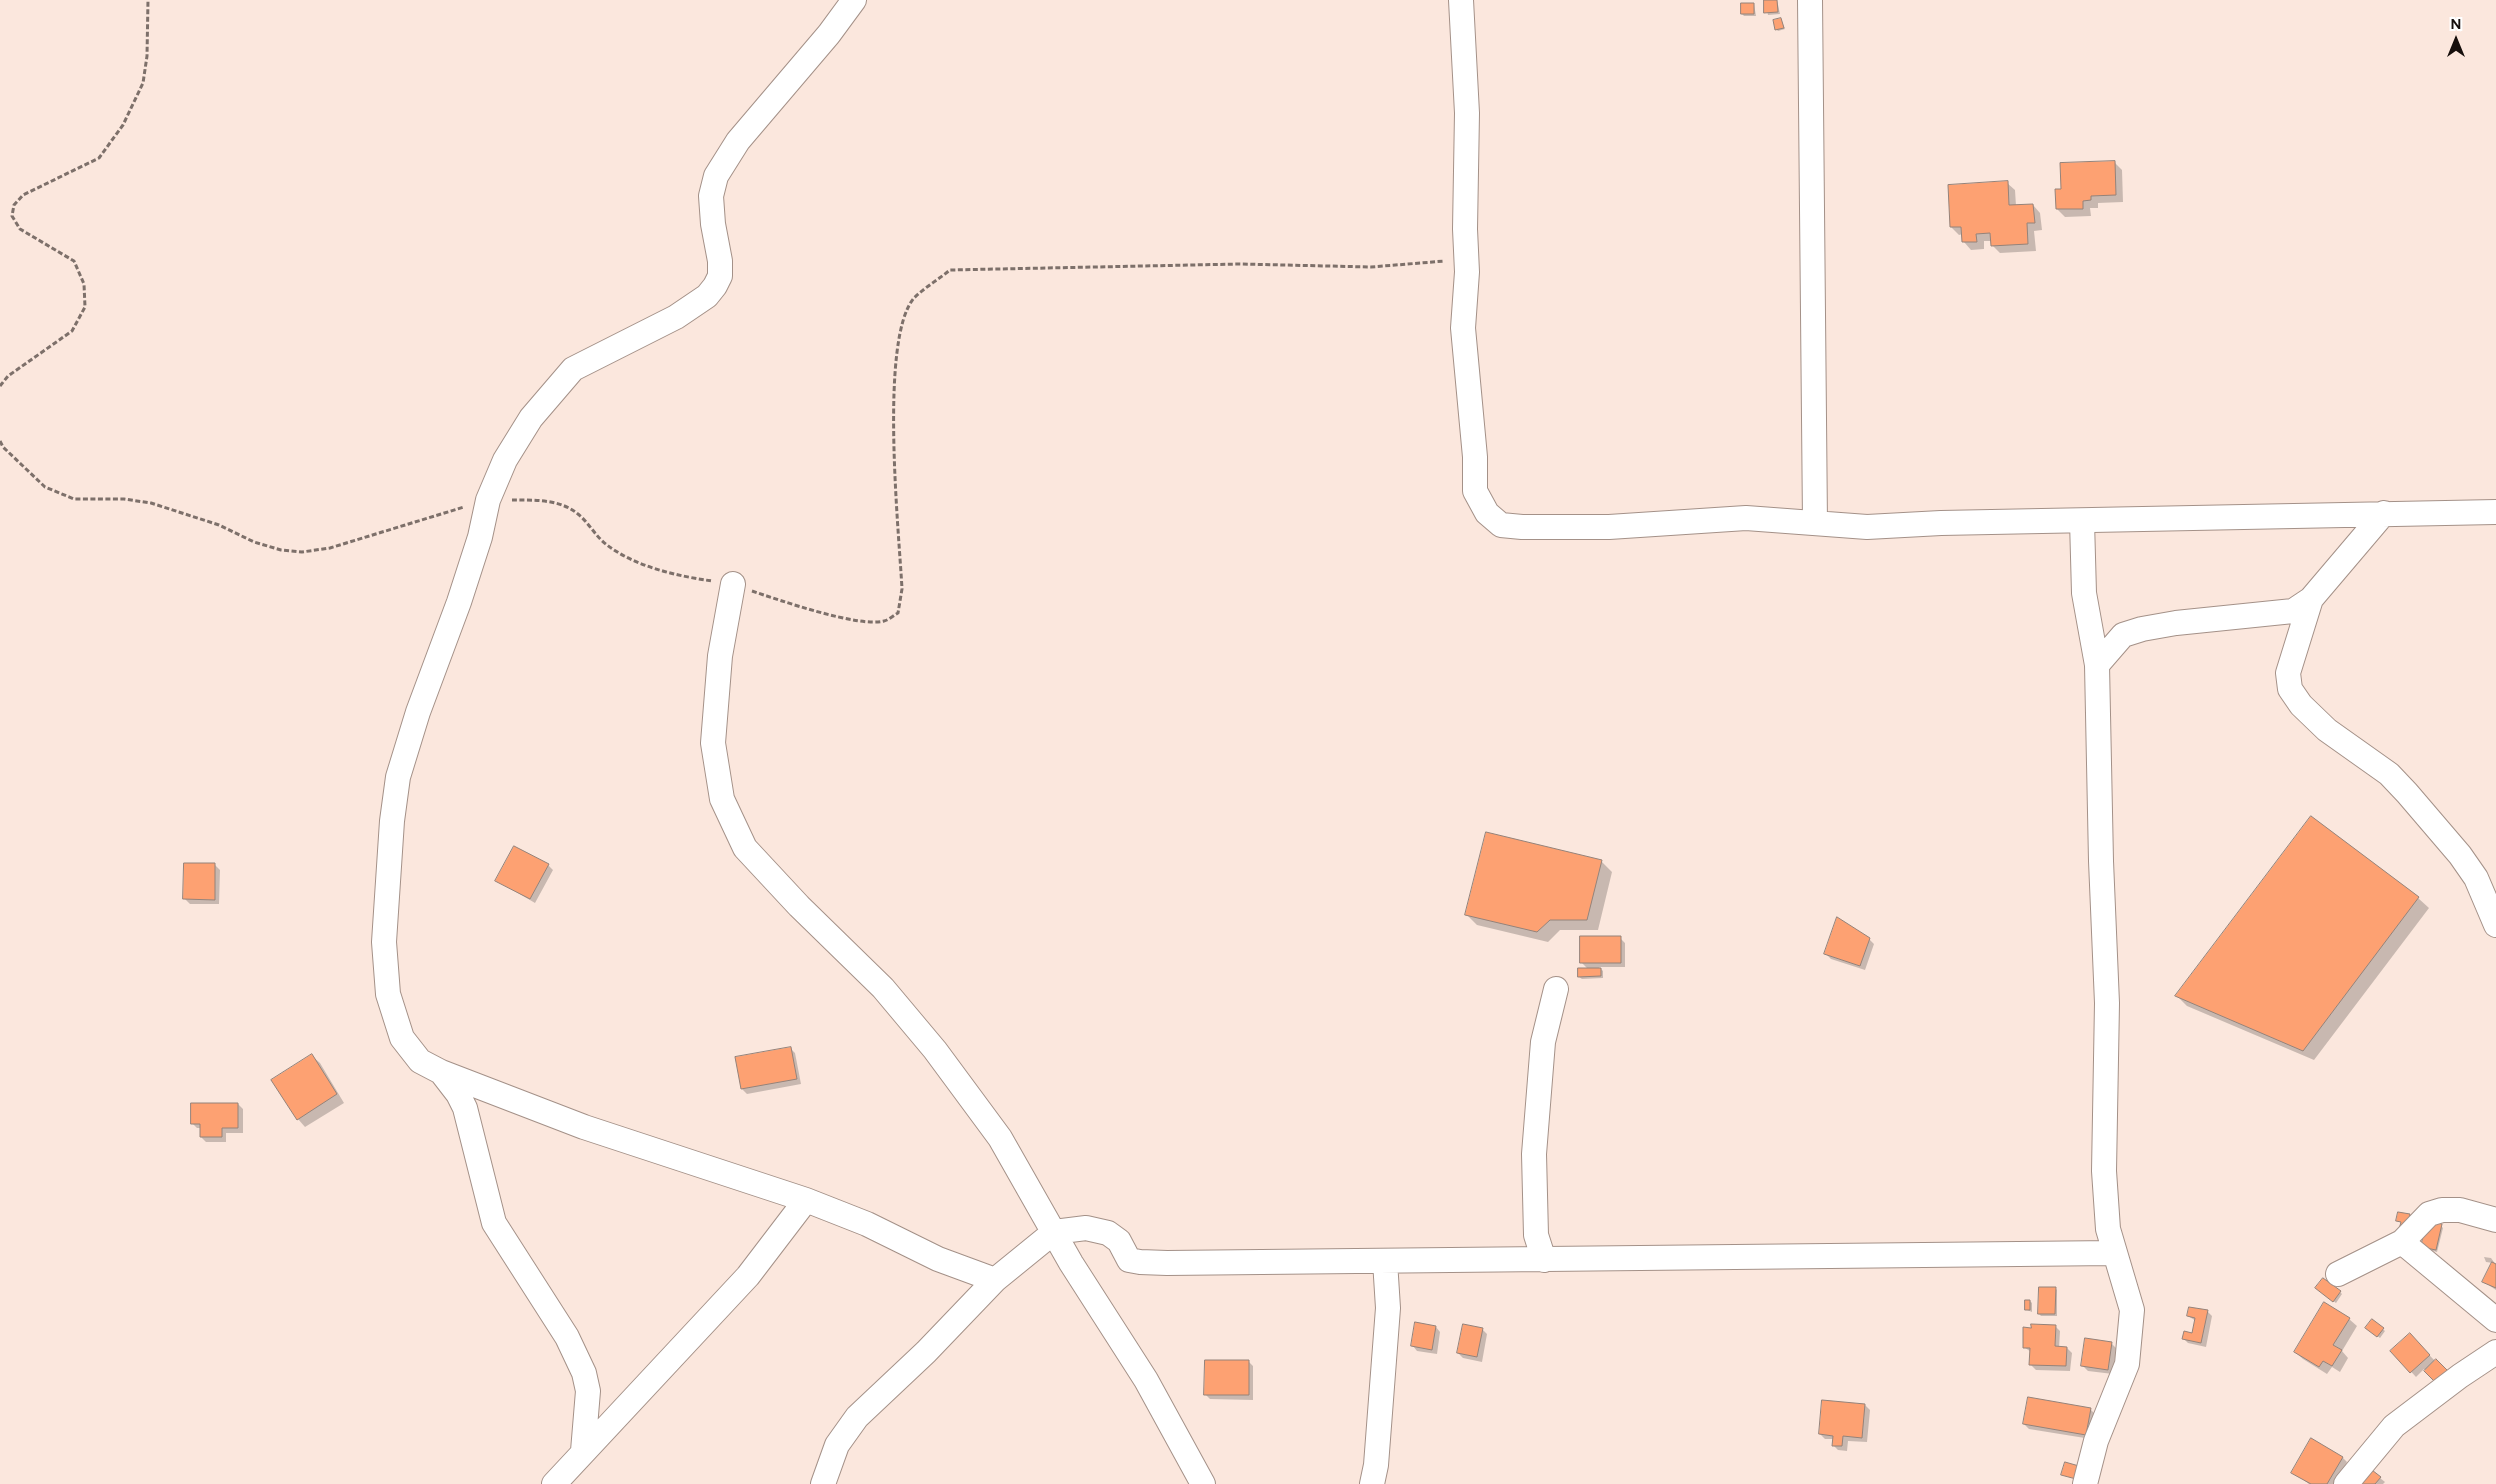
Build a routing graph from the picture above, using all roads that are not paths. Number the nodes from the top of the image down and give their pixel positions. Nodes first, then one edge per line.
1 (854, 0) edge
2 (1460, 0) edge
3 (1810, 0) edge
4 (2496, 512) edge
5 (2384, 513) junction
6 (2082, 521) junction
7 (1814, 522) junction
8 (733, 584) road end
9 (2311, 599) junction
10 (2097, 665) junction
11 (2496, 925) edge
12 (1556, 989) dead end
13 (441, 1072) junction
14 (806, 1200) junction
15 (2496, 1220) edge
16 (1054, 1232) junction
17 (2402, 1242) junction
18 (2113, 1253) junction
19 (1544, 1260) junction
20 (1385, 1261) junction
21 (2338, 1274) dead end
22 (995, 1280) junction
23 (2496, 1320) edge
24 (2496, 1352) edge
25 (583, 1452) junction
26 (554, 1484) edge
27 (823, 1484) edge
28 (1203, 1484) edge
29 (1372, 1484) edge
30 (2085, 1484) edge
31 (2346, 1484) edge

1 - 13 street
2 - 7 street
3 - 7 street
4 - 5 street
5 - 6 street
5 - 9 street
6 - 7 street
6 - 10 street
8 - 16 street
9 - 10 street
9 - 11 street
10 - 18 street
12 - 19 street
13 - 14 street
13 - 25 street
14 - 22 street
14 - 25 street
15 - 17 street
16 - 20 street
16 - 22 street
16 - 28 street
17 - 21 street
17 - 23 street
18 - 19 street
18 - 30 street
19 - 20 street
20 - 29 street
22 - 27 street
24 - 31 street
25 - 26 street

